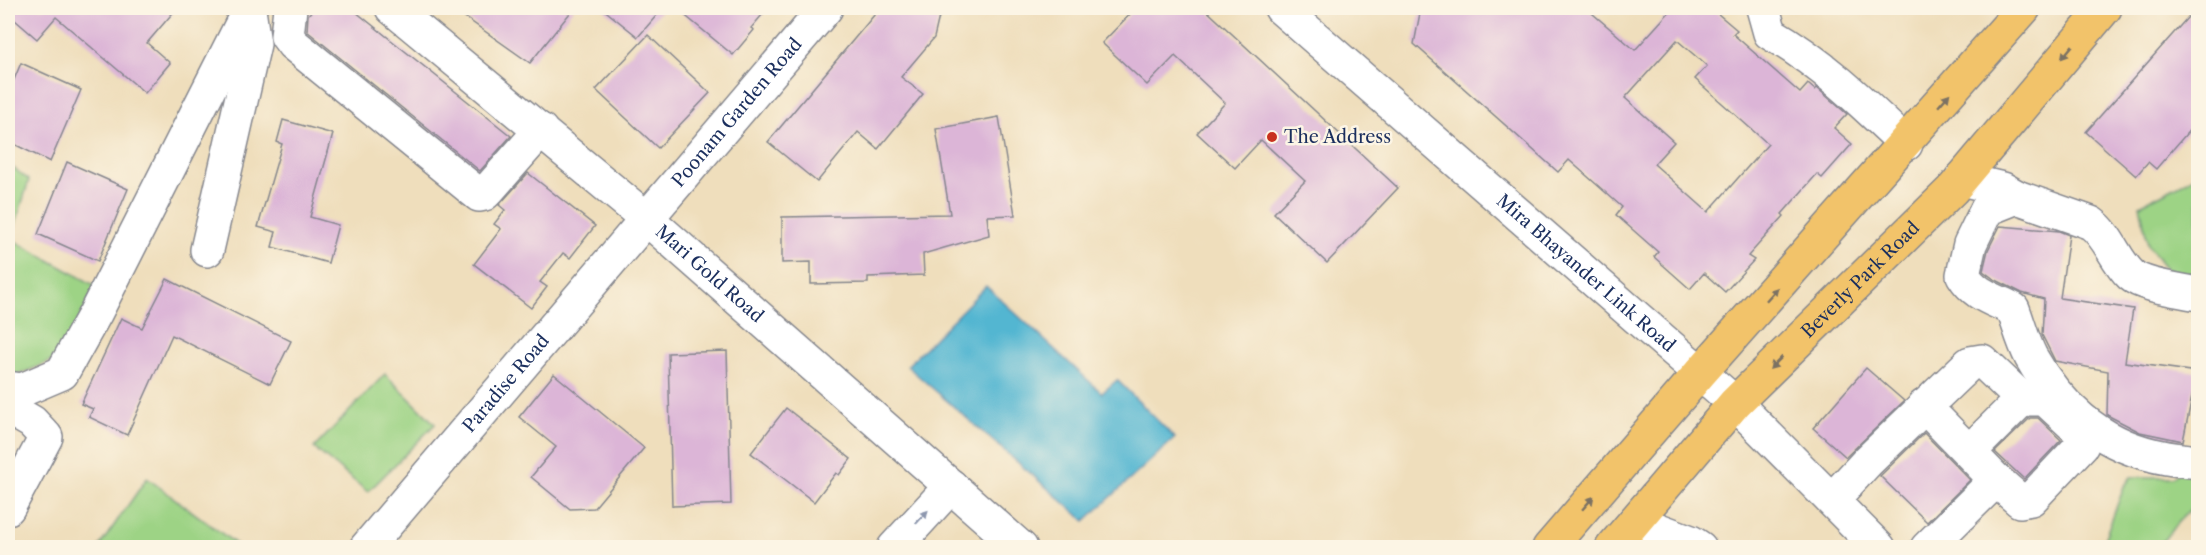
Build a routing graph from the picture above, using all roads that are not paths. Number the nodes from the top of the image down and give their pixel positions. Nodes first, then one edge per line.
1 (249, 8) edge
2 (290, 8) edge
3 (392, 8) edge
4 (826, 8) edge
5 (1281, 8) edge
6 (1763, 8) edge
7 (2024, 8) edge
8 (2105, 8) edge
9 (541, 130) junction
10 (1906, 144) junction
11 (1961, 179) junction
12 (2017, 197) junction
13 (646, 218) junction
14 (207, 250) dead end
15 (2199, 294) edge
16 (1700, 373) junction
17 (8, 388) edge
18 (2022, 399) junction
19 (1735, 404) junction
20 (1924, 406) junction
21 (8, 408) edge
22 (1970, 451) junction
23 (2199, 462) edge
24 (1996, 480) junction
25 (951, 486) junction
26 (1832, 500) junction
27 (8, 508) edge
28 (1635, 521) junction
29 (366, 548) edge
30 (894, 548) edge
31 (1021, 548) edge
32 (1550, 548) edge
33 (1612, 548) edge
34 (1700, 548) edge
35 (1879, 548) edge
36 (1927, 548) edge

1 - 14 street
1 - 17 street
2 - 9 street
3 - 9 street, Mari Gold Road
4 - 13 street, Poonam Garden Road
5 - 16 street, Mira Bhayander Link Road
6 - 10 street
10 -> 7 main road
8 -> 11 main road, Beverly Park Road
9 - 13 street, Mari Gold Road
16 -> 10 main road
11 - 12 street
11 -> 19 main road, Beverly Park Road
12 - 15 street
12 - 23 street
13 - 25 street, Mari Gold Road
13 - 29 street, Paradise Road
16 - 19 street, Mira Bhayander Link Road
32 -> 16 main road
18 - 20 street
18 - 22 street
18 - 24 street
19 - 26 street, Mira Bhayander Link Road
19 - 28 main road, Beverly Park Road
20 - 22 street
20 - 26 street
21 - 27 street
22 - 24 street
24 - 36 street
30 -> 25 street
25 - 31 street, Mari Gold Road
26 - 35 street, Mira Bhayander Link Road
28 - 33 main road, Beverly Park Road
28 - 34 street

